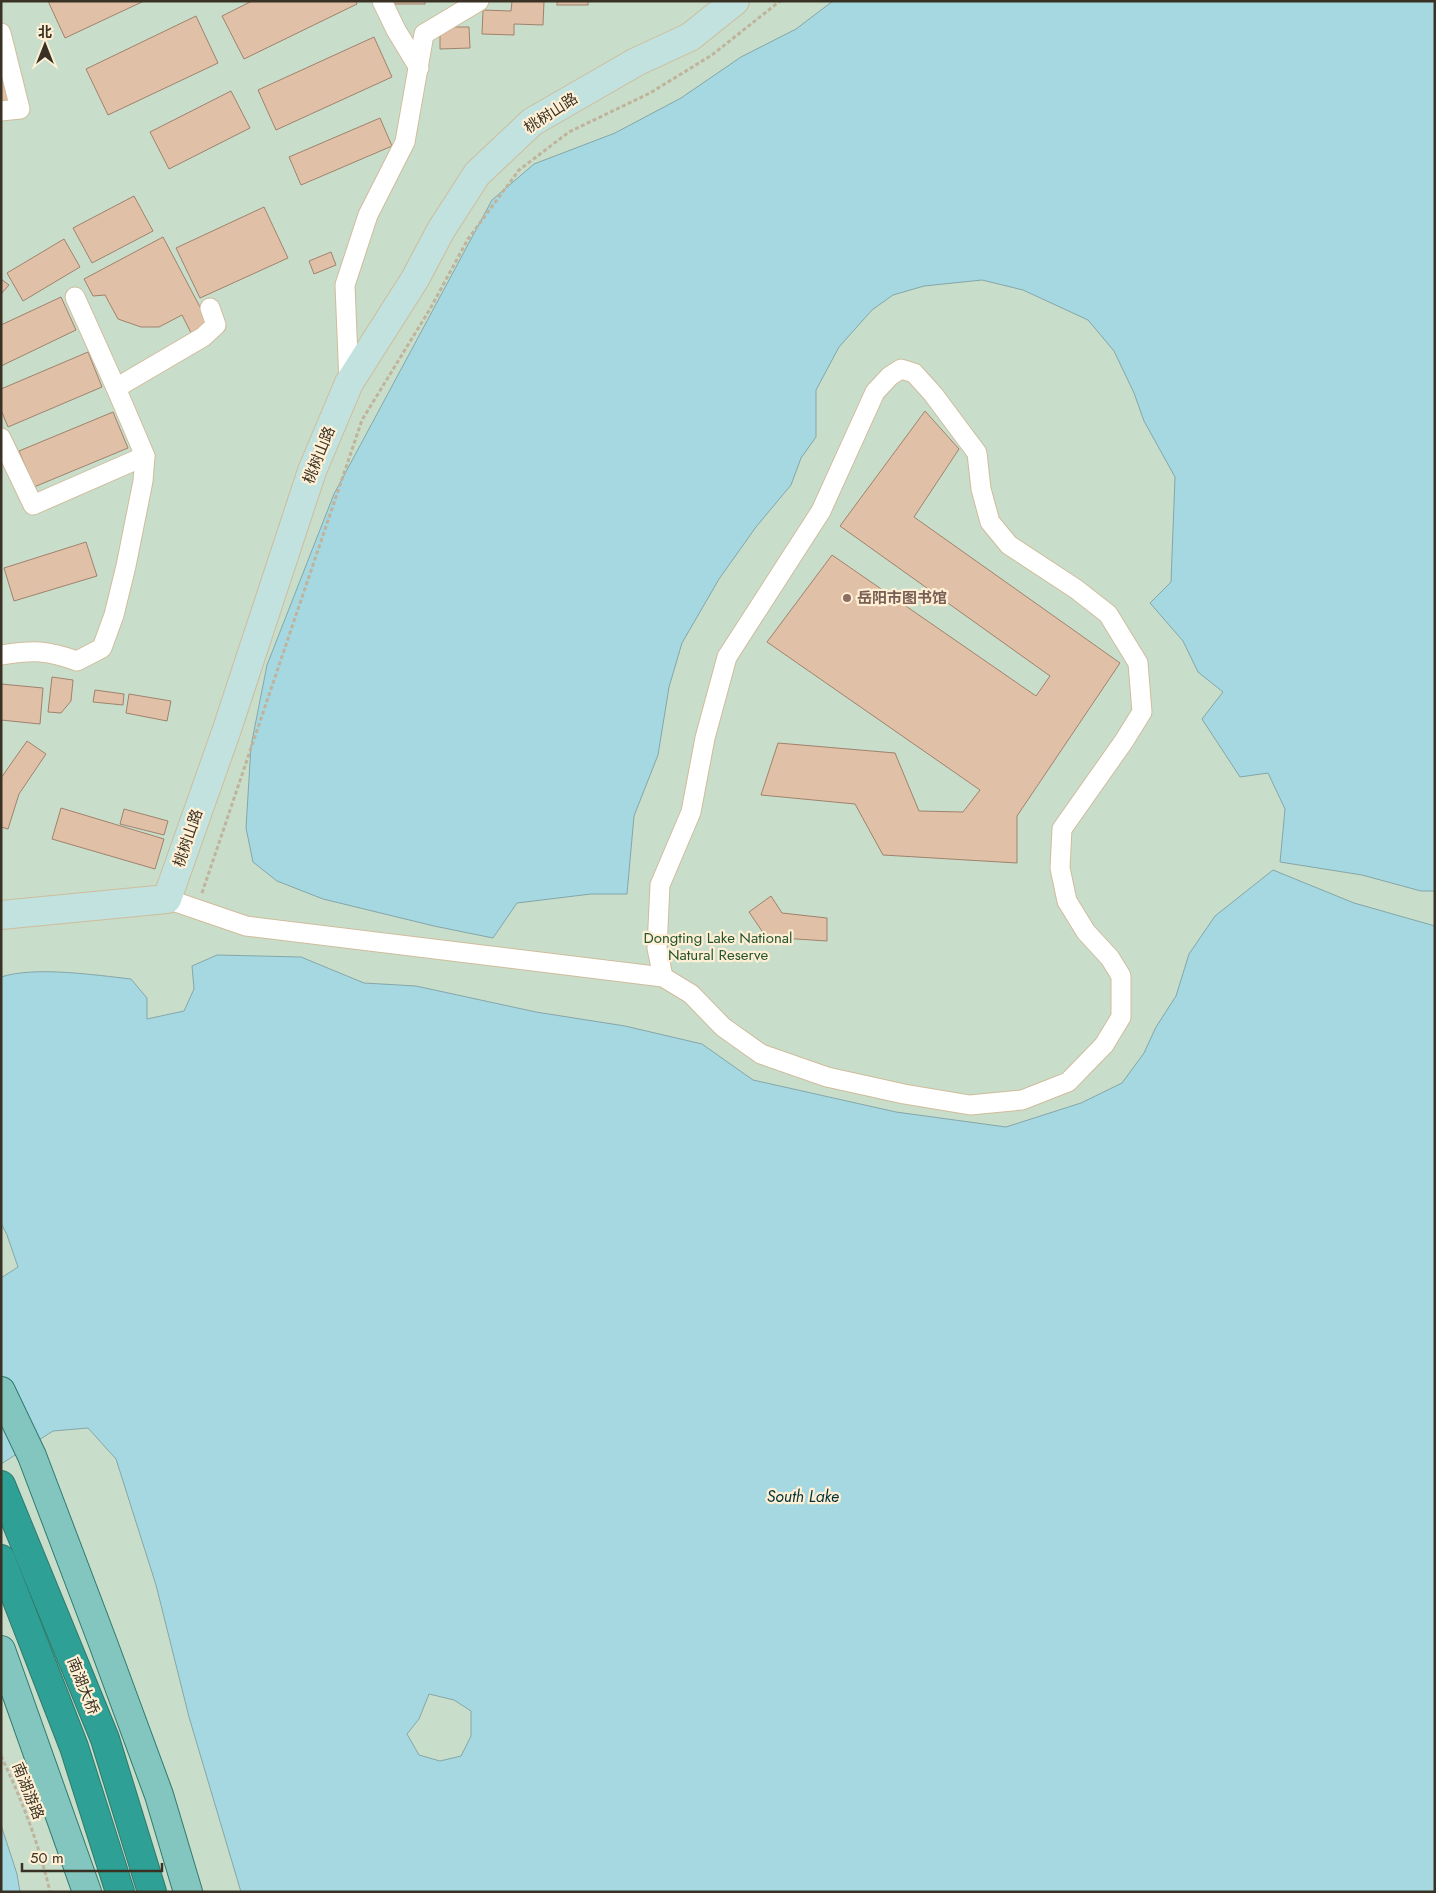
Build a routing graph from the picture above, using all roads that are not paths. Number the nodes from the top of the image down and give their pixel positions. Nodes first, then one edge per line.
1 (382, 1) edge
2 (479, 1) edge
3 (735, 1) edge
4 (1, 34) edge
5 (419, 68) junction
6 (1, 112) edge
7 (75, 297) dead end
8 (210, 308) dead end
9 (349, 383) junction
10 (116, 388) junction
11 (1, 438) edge
12 (145, 456) junction
13 (1, 655) edge
14 (167, 899) junction
15 (1, 915) edge
16 (662, 977) junction
17 (1, 1391) edge
18 (1, 1485) edge
19 (1, 1559) edge
20 (1, 1650) edge
21 (87, 1892) edge
22 (120, 1892) edge
23 (152, 1892) edge
24 (188, 1892) edge

1 - 5 street
2 - 5 street
3 - 9 street, 桃树山路
4 - 6 street
5 - 9 street
7 - 10 street
8 - 10 street
9 - 14 street, 桃树山路
10 - 12 street
11 - 12 street
12 - 13 street
14 - 15 street
14 - 16 street
16 - 16 street
17 - 24 main road
18 - 23 highway, 南湖大桥
19 - 22 highway, 南湖大桥
20 - 21 main road

